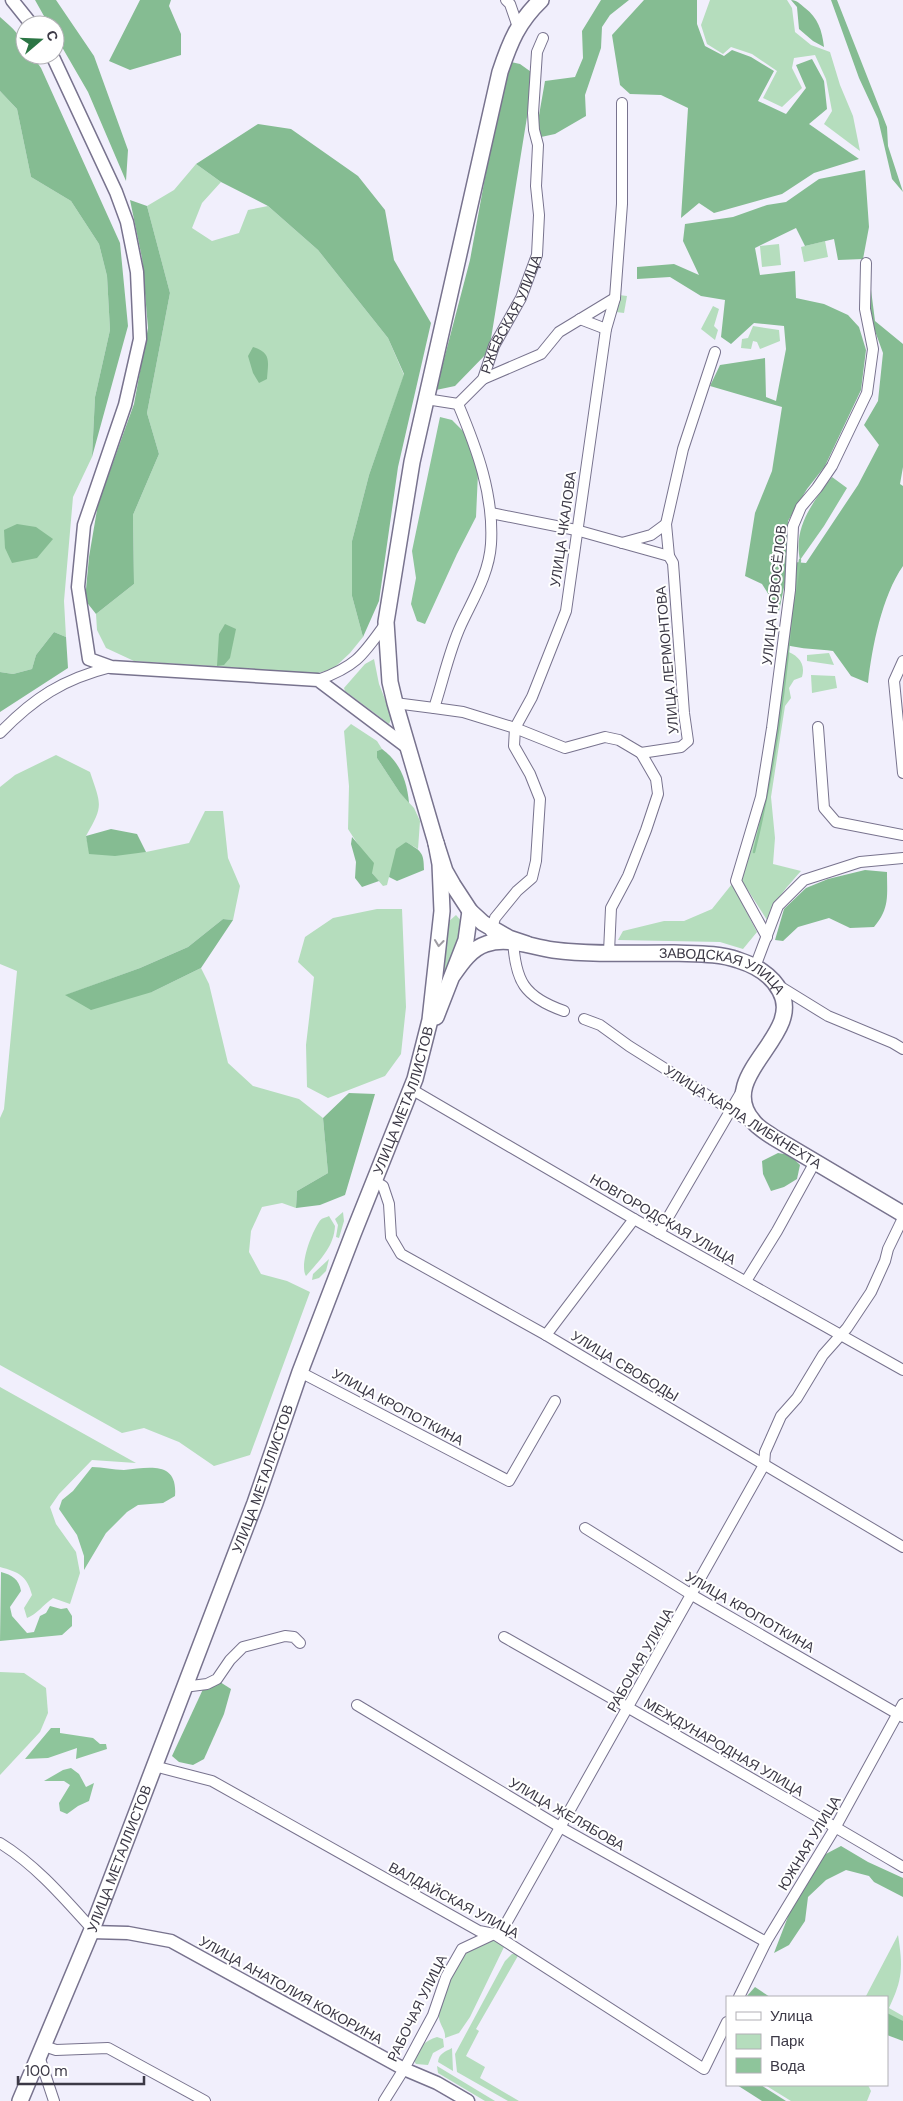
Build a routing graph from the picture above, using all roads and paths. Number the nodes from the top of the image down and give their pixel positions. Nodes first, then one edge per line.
1 (12, 0) edge
2 (506, 0) edge
3 (516, 0) edge
4 (541, 0) edge
5 (24, 15) edge
6 (516, 21) junction
7 (543, 38) dead end
8 (57, 65) edge
9 (622, 103) dead end
10 (866, 263) dead end
11 (615, 298) junction
12 (580, 319) junction
13 (606, 329) junction
14 (715, 352) dead end
15 (484, 379) junction
16 (426, 399) junction
17 (458, 404) junction
18 (491, 513) junction
19 (666, 524) junction
20 (576, 530) junction
21 (622, 543) junction
22 (669, 556) junction
23 (386, 622) junction
24 (903, 661) edge
25 (89, 666) junction
26 (318, 680) junction
27 (395, 703) junction
28 (434, 708) junction
29 (818, 726) dead end
30 (515, 728) junction
31 (0, 733) edge
32 (407, 746) junction
33 (641, 753) junction
34 (903, 773) edge
35 (903, 835) edge
36 (436, 843) junction
37 (903, 858) edge
38 (467, 907) junction
39 (442, 911) junction
40 (491, 936) junction
41 (767, 937) junction
42 (517, 942) junction
43 (609, 952) junction
44 (756, 967) junction
45 (453, 975) junction
46 (776, 984) junction
47 (564, 1011) dead end
48 (584, 1019) dead end
49 (425, 1044) junction
50 (903, 1049) edge
51 (744, 1086) junction
52 (411, 1089) junction
53 (731, 1110) junction
54 (758, 1127) junction
55 (815, 1162) junction
56 (374, 1181) junction
57 (903, 1214) edge
58 (903, 1218) edge
59 (634, 1219) junction
60 (659, 1233) junction
61 (746, 1282) junction
62 (546, 1335) junction
63 (840, 1335) junction
64 (903, 1370) edge
65 (300, 1372) junction
66 (555, 1401) dead end
67 (764, 1465) junction
68 (585, 1528) dead end
69 (903, 1547) edge
70 (692, 1595) junction
71 (504, 1637) dead end
72 (300, 1643) dead end
73 (184, 1688) junction
74 (903, 1704) edge
75 (356, 1705) dead end
76 (629, 1707) junction
77 (900, 1715) edge
78 (154, 1766) junction
79 (560, 1827) junction
80 (835, 1828) junction
81 (0, 1843) edge
82 (903, 1867) edge
83 (92, 1930) junction
84 (494, 1934) junction
85 (766, 1942) junction
86 (739, 1996) edge
87 (726, 2024) edge
88 (42, 2051) junction
89 (404, 2069) junction
90 (20, 2101) edge
91 (54, 2101) edge
92 (205, 2101) edge
93 (384, 2101) edge
94 (468, 2101) edge

1 - 5 street
2 - 6 street
3 - 6 street
4 - 6 main road
6 - 16 main road
7 - 15 street, РЖЕВСКАЯ УЛИЦА
8 - 25 street
9 - 11 street, УЛИЦА ЧКАЛОВА
10 - 41 street, УЛИЦА НОВОСЁЛОВ
11 - 12 street
11 - 13 street, УЛИЦА ЧКАЛОВА
12 - 13 street
12 - 15 street
13 - 20 street, УЛИЦА ЧКАЛОВА
14 - 19 street, УЛИЦА ЛЕРМОНТОВА
15 - 17 street, РЖЕВСКАЯ УЛИЦА
16 - 17 street
16 - 23 main road
17 - 18 street
18 - 20 street
18 - 28 street
19 - 21 street
19 - 22 street, УЛИЦА ЛЕРМОНТОВА
20 - 21 street
20 - 30 street, УЛИЦА ЧКАЛОВА
21 - 22 street
22 - 33 street, УЛИЦА ЛЕРМОНТОВА
23 - 26 street
23 - 27 main road
24 - 34 street
25 - 26 street
25 - 31 street
26 - 32 street
27 - 28 street
27 - 32 main road
28 - 30 street
29 - 35 street
30 - 33 street
30 - 40 street
32 - 36 main road
33 - 43 street
36 - 38 main road
36 - 39 main road, УЛИЦА МЕТАЛЛИСТОВ
37 - 41 street
38 - 39 main road
38 - 40 main road, ЗАВОДСКАЯ УЛИЦА
38 - 45 main road
39 -> 49 main road, УЛИЦА МЕТАЛЛИСТОВ
40 - 42 main road, ЗАВОДСКАЯ УЛИЦА
40 - 45 main road
41 - 44 street
42 - 43 main road, ЗАВОДСКАЯ УЛИЦА
42 - 47 street
43 - 44 main road, ЗАВОДСКАЯ УЛИЦА
44 - 46 main road, ЗАВОДСКАЯ УЛИЦА
45 - 49 main road
46 - 50 street, ЗАВОДСКАЯ УЛИЦА
46 - 51 main road
48 - 53 street, УЛИЦА КАРЛА ЛИБКНЕХТА
49 - 52 main road, УЛИЦА МЕТАЛЛИСТОВ
51 - 53 street
51 - 54 main road
52 - 56 main road, УЛИЦА МЕТАЛЛИСТОВ
52 - 59 street, НОВГОРОДСКАЯ УЛИЦА
53 - 54 street, УЛИЦА КАРЛА ЛИБКНЕХТА
53 - 60 street
54 - 55 main road, УЛИЦА КАРЛА ЛИБКНЕХТА
55 - 57 main road, УЛИЦА КАРЛА ЛИБКНЕХТА
55 - 61 street
56 - 62 street, УЛИЦА СВОБОДЫ
56 - 65 main road, УЛИЦА МЕТАЛЛИСТОВ
58 - 63 street, РАБОЧАЯ УЛИЦА
59 - 60 street, НОВГОРОДСКАЯ УЛИЦА
59 - 62 street
60 - 61 street, НОВГОРОДСКАЯ УЛИЦА
61 - 63 street, НОВГОРОДСКАЯ УЛИЦА
62 - 67 street, УЛИЦА СВОБОДЫ
63 - 64 street, НОВГОРОДСКАЯ УЛИЦА
63 - 67 street, РАБОЧАЯ УЛИЦА
65 - 66 street, УЛИЦА КРОПОТКИНА
65 - 73 main road, УЛИЦА МЕТАЛЛИСТОВ
67 - 69 street, УЛИЦА СВОБОДЫ
67 - 70 street, РАБОЧАЯ УЛИЦА
68 - 70 street, УЛИЦА КРОПОТКИНА
70 - 76 street, РАБОЧАЯ УЛИЦА
70 - 77 street, УЛИЦА КРОПОТКИНА
71 - 76 street, МЕЖДУНАРОДНАЯ УЛИЦА
72 - 73 street
73 - 78 main road, УЛИЦА МЕТАЛЛИСТОВ
74 - 77 street, ЮЖНАЯ УЛИЦА
75 - 79 street, УЛИЦА ЖЕЛЯБОВА
76 - 79 street, РАБОЧАЯ УЛИЦА
76 - 80 street, МЕЖДУНАРОДНАЯ УЛИЦА
77 - 80 street, ЮЖНАЯ УЛИЦА
78 - 83 main road, УЛИЦА МЕТАЛЛИСТОВ
78 - 84 street, ВАЛДАЙСКАЯ УЛИЦА
79 - 84 street, РАБОЧАЯ УЛИЦА
79 - 85 street, УЛИЦА ЖЕЛЯБОВА
80 - 82 street, МЕЖДУНАРОДНАЯ УЛИЦА
80 - 85 street, ЮЖНАЯ УЛИЦА
81 - 83 street
83 - 88 main road, УЛИЦА МЕТАЛЛИСТОВ
83 - 89 street, УЛИЦА АНАТОЛИЯ КОКОРИНА
84 - 87 street, ВАЛДАЙСКАЯ УЛИЦА
84 - 89 street, РАБОЧАЯ УЛИЦА
85 - 86 street, ЮЖНАЯ УЛИЦА
88 - 90 main road, УЛИЦА МЕТАЛЛИСТОВ
88 - 91 street
88 - 92 street
89 - 93 street, РАБОЧАЯ УЛИЦА
89 - 94 street, УЛИЦА АНАТОЛИЯ КОКОРИНА

